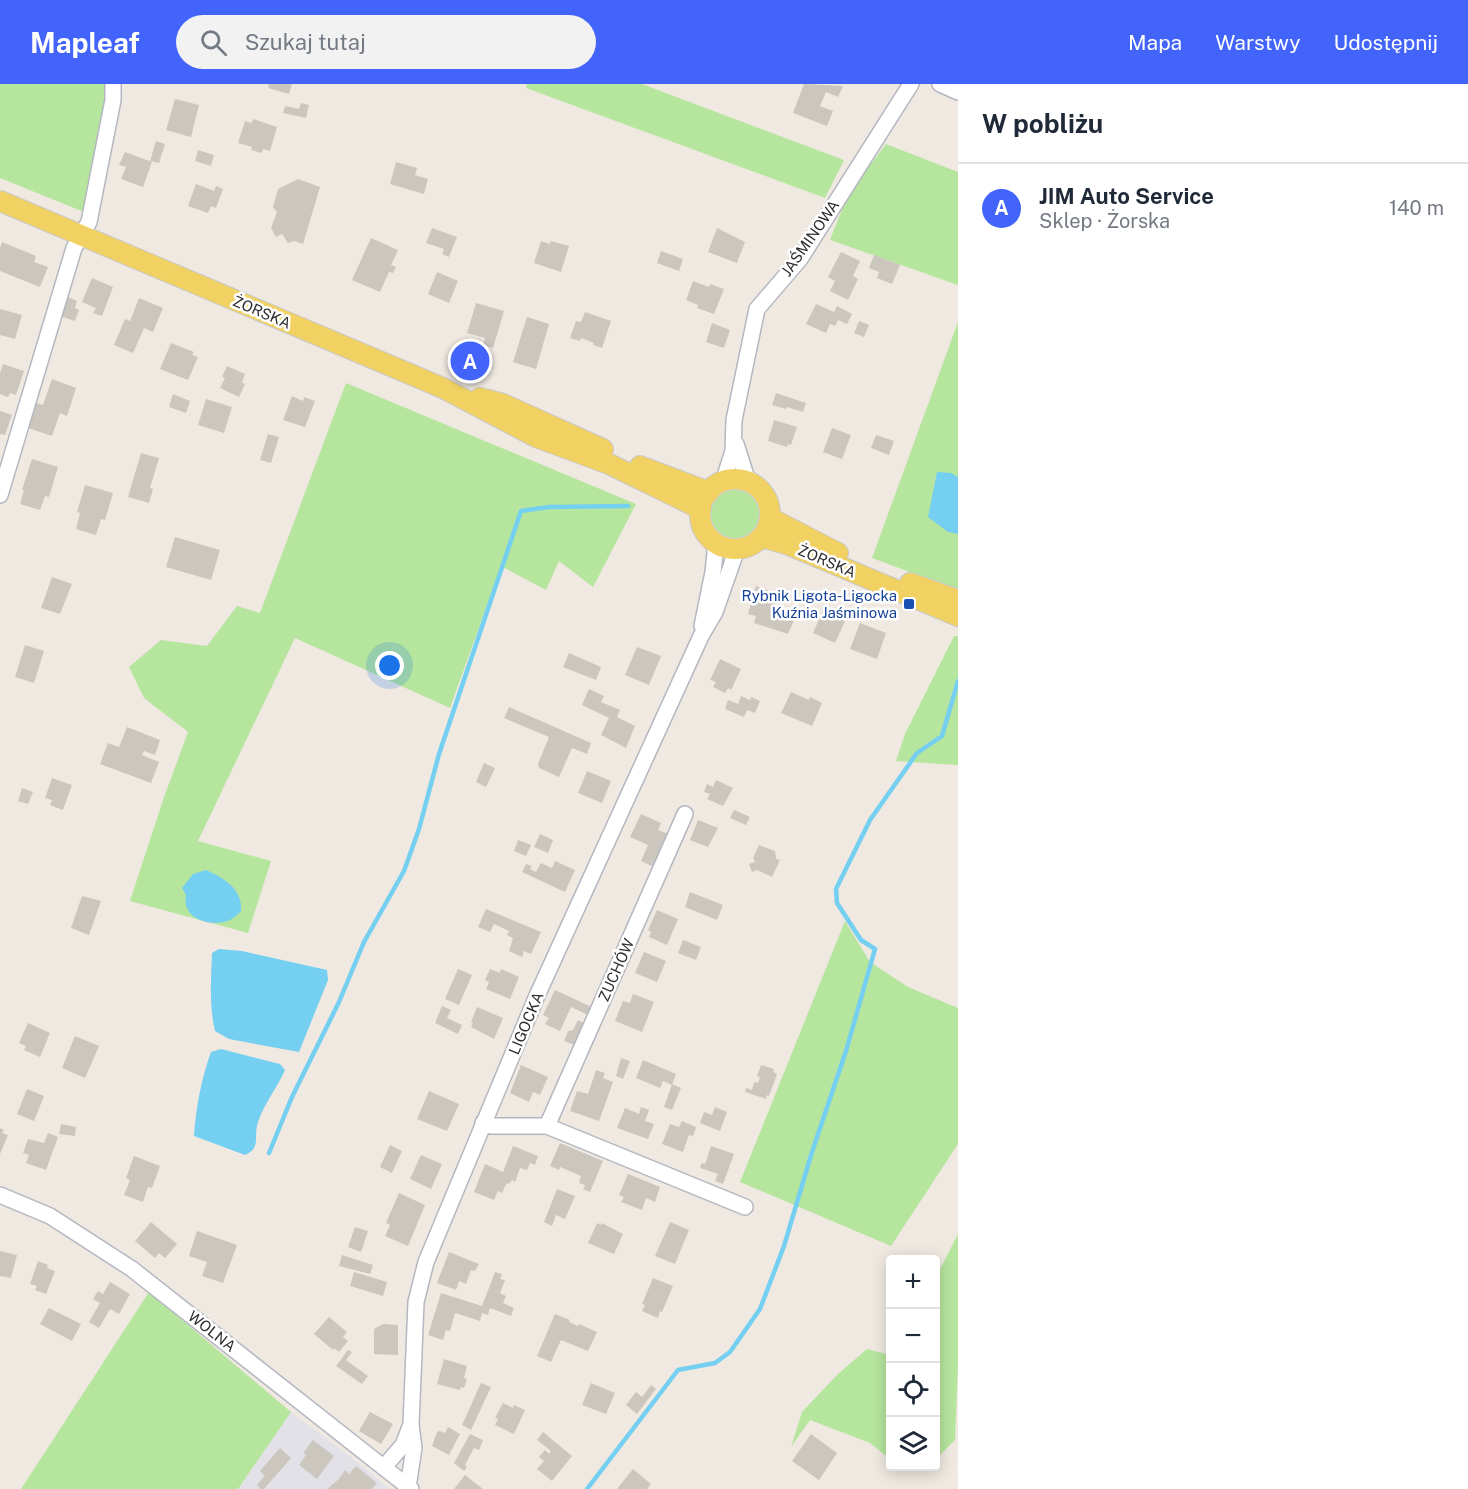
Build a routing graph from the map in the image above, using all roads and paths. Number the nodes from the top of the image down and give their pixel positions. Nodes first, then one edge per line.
1 (113, 84) edge
2 (910, 84) edge
3 (940, 84) edge
4 (958, 92) edge
5 (0, 201) edge
6 (81, 236) junction
7 (735, 438) junction
8 (747, 482) junction
9 (711, 494) junction
10 (0, 495) edge
11 (770, 518) junction
12 (762, 537) junction
13 (716, 543) junction
14 (737, 549) junction
15 (958, 600) edge
16 (958, 616) edge
17 (701, 636) junction
18 (685, 814) dead end
19 (483, 1123) junction
20 (547, 1126) junction
21 (0, 1194) edge
22 (746, 1207) dead end
23 (411, 1425) junction
24 (384, 1467) junction
25 (410, 1488) edge

1 - 6 street
2 - 7 street, JAŚMINOWA
3 - 4 street
5 - 6 main road, ŻORSKA
6 - 9 main road, ŻORSKA
6 - 10 street
7 - 8 street, JAŚMINOWA
7 - 9 street, JAŚMINOWA
8 - 9 main road
8 - 11 main road
9 - 13 main road
11 - 12 main road
11 - 15 main road, ŻORSKA
12 - 14 main road
12 - 16 main road, ŻORSKA
13 - 14 main road
13 - 17 street, LIGOCKA
14 - 17 street, LIGOCKA
17 - 19 street, LIGOCKA
18 - 20 street, ZUCHÓW
19 - 20 street
19 - 23 street, LIGOCKA
20 - 22 street
21 - 24 street, WOLNA
23 - 24 street, LIGOCKA
23 - 25 street, LIGOCKA
24 - 25 street, WOLNA

